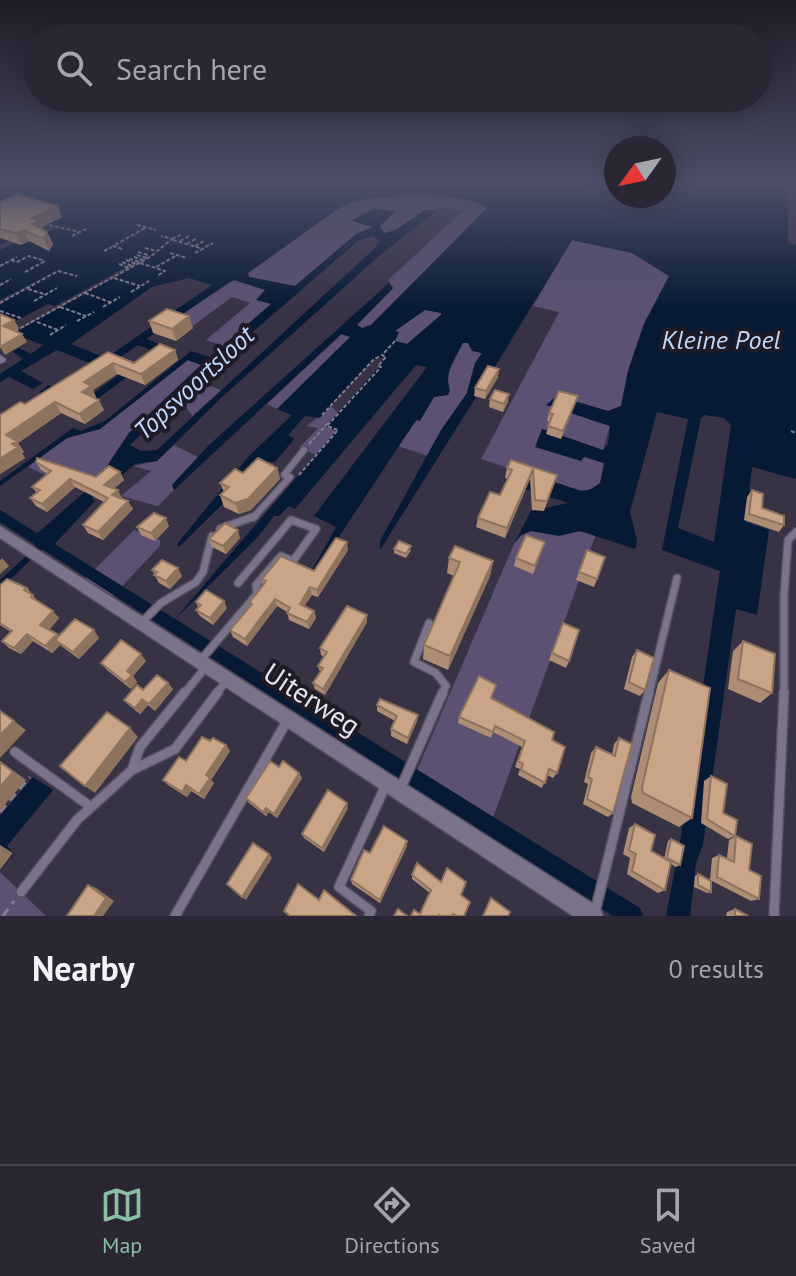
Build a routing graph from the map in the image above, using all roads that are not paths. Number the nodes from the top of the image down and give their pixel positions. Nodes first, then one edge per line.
1 (304, 450) road end
2 (0, 531) edge
3 (796, 532) edge
4 (267, 548) junction
5 (281, 556) junction
6 (677, 578) dead end
7 (238, 583) dead end
8 (144, 619) junction
9 (429, 623) dead end
10 (207, 656) junction
11 (228, 679) junction
12 (289, 718) junction
13 (15, 752) dead end
14 (132, 770) junction
15 (397, 784) junction
16 (91, 807) junction
17 (21, 892) road end
18 (571, 910) edge
19 (595, 911) edge
20 (175, 916) edge
21 (369, 916) edge
22 (774, 916) edge

1 - 8 lane
2 - 8 street, Uiterweg
3 - 22 lane
4 - 5 lane
4 - 5 lane
4 - 7 lane
5 - 10 lane
6 - 19 lane
8 - 10 street, Uiterweg
9 - 15 lane
10 - 11 street, Uiterweg
10 - 14 lane
11 - 12 street, Uiterweg
11 - 14 lane
12 - 15 street, Uiterweg
12 - 20 lane
13 - 16 lane
14 - 16 lane
15 - 18 street, Uiterweg
15 - 21 lane
16 - 17 lane
18 - 19 street, Uiterweg

